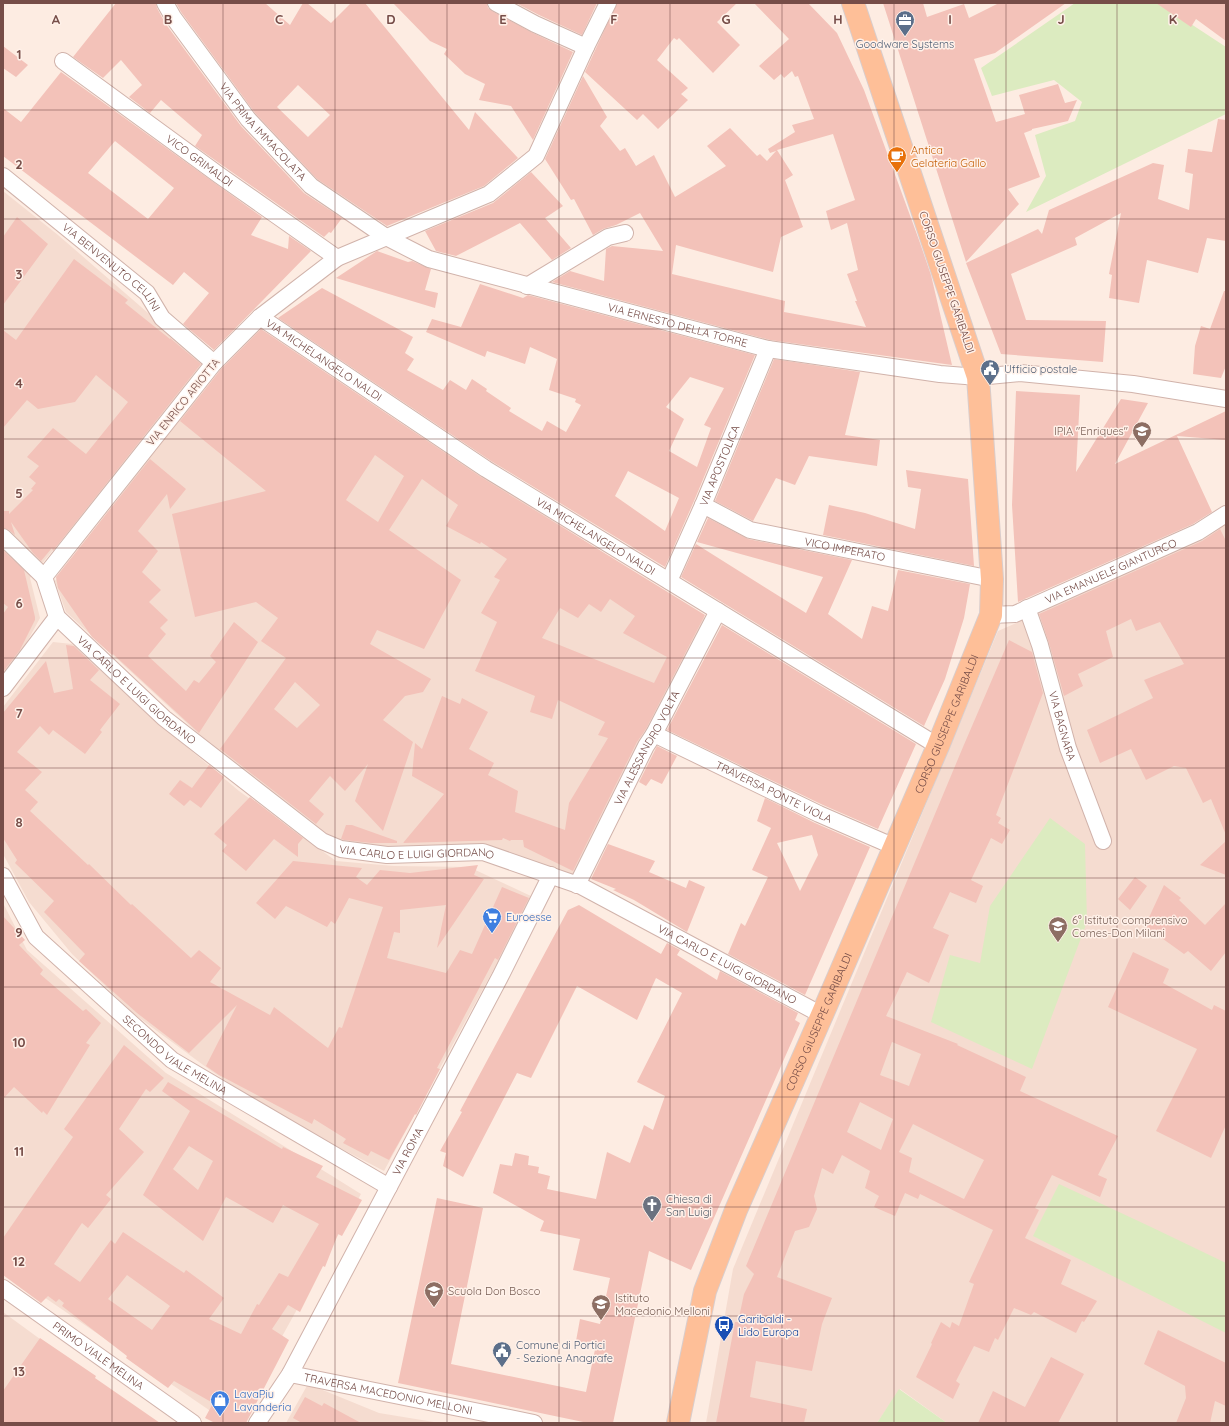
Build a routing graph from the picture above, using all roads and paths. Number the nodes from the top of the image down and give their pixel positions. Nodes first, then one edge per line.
1 (165, 3) edge
2 (496, 3) edge
3 (608, 3) edge
4 (853, 3) edge
5 (586, 47) junction
6 (63, 61) dead end
7 (3, 176) edge
8 (625, 233) dead end
9 (386, 237) junction
10 (337, 258) junction
11 (527, 286) junction
12 (260, 317) junction
13 (768, 349) junction
14 (214, 363) junction
15 (978, 377) junction
16 (1226, 399) edge
17 (703, 505) junction
18 (1226, 514) edge
19 (3, 537) edge
20 (44, 577) junction
21 (992, 579) junction
22 (669, 581) junction
23 (1027, 608) junction
24 (718, 610) junction
25 (991, 615) junction
26 (57, 617) junction
27 (3, 688) edge
28 (654, 734) junction
29 (938, 746) junction
30 (1103, 841) dead end
31 (895, 847) junction
32 (551, 875) junction
33 (3, 876) edge
34 (577, 885) junction
35 (822, 1016) junction
36 (389, 1188) junction
37 (3, 1288) edge
38 (290, 1374) junction
39 (193, 1423) edge
40 (257, 1423) edge
41 (534, 1423) edge
42 (678, 1423) edge

1 - 9 street, VIA PRIMA IMMACOLATA
2 - 5 street
3 - 5 street, VIA ENRICO ARIOTTA
4 - 15 main road, CORSO GIUSEPPE GARIBALDI
5 - 9 street, VIA ENRICO ARIOTTA
6 - 10 street, VICO GRIMALDI
7 - 14 street, VIA BENVENUTO CELLINI
8 - 11 street
9 - 10 street, VIA ENRICO ARIOTTA
9 - 11 street, VIA ERNESTO DELLA TORRE
10 - 12 street, VIA ENRICO ARIOTTA
11 - 13 street, VIA ERNESTO DELLA TORRE
12 - 14 street, VIA ENRICO ARIOTTA
12 - 22 street, VIA MICHELANGELO NALDI
13 - 15 street, VIA ERNESTO DELLA TORRE
13 - 17 street, VIA APOSTOLICA
14 - 20 street, VIA ENRICO ARIOTTA
15 - 16 street, VIA ERNESTO DELLA TORRE
15 - 21 main road, CORSO GIUSEPPE GARIBALDI
17 - 21 street, VICO IMPERATO
17 - 22 street, VIA APOSTOLICA
18 - 23 street, VIA EMANUELE GIANTURCO
19 - 20 street
20 - 26 street
21 - 25 main road, CORSO GIUSEPPE GARIBALDI
22 - 24 street, VIA MICHELANGELO NALDI
23 - 25 street, VIA EMANUELE GIANTURCO
23 - 30 street, VIA BAGNARA
24 - 28 street, VIA ALESSANDRO VOLTA
24 - 29 street, VIA MICHELANGELO NALDI
25 - 29 main road, CORSO GIUSEPPE GARIBALDI
26 - 27 street
26 - 32 street, VIA CARLO E LUIGI GIORDANO
28 - 31 street, TRAVERSA PONTE VIOLA
28 - 34 street, VIA ALESSANDRO VOLTA
29 - 31 main road, CORSO GIUSEPPE GARIBALDI
31 - 35 main road, CORSO GIUSEPPE GARIBALDI
32 - 34 street, VIA CARLO E LUIGI GIORDANO
32 - 36 street, VIA ROMA
33 - 36 street, SECONDO VIALE MELINA
34 - 35 street, VIA CARLO E LUIGI GIORDANO
35 - 42 main road, CORSO GIUSEPPE GARIBALDI
36 - 38 street, VIA ROMA
37 - 39 street, PRIMO VIALE MELINA
38 - 40 street, VIA ROMA
38 - 41 street, TRAVERSA MACEDONIO MELLONI

